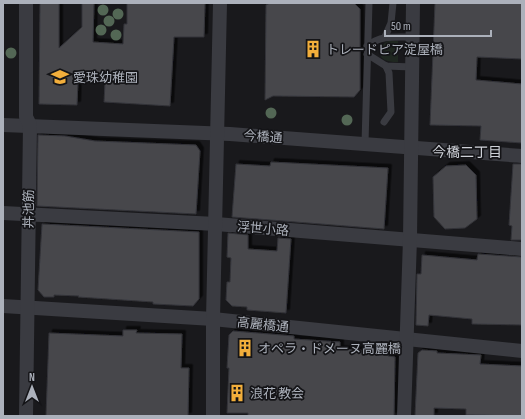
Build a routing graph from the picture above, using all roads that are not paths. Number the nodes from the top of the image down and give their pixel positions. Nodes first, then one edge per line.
1 (26, 3) edge
2 (220, 3) edge
3 (369, 3) edge
4 (393, 3) edge
5 (413, 3) edge
6 (385, 37) junction
7 (412, 37) junction
8 (367, 46) junction
9 (367, 54) junction
10 (386, 66) junction
11 (412, 67) junction
12 (384, 122) dead end
13 (3, 125) edge
14 (30, 125) junction
15 (217, 134) junction
16 (365, 143) junction
17 (411, 147) junction
18 (522, 156) edge
19 (3, 213) edge
20 (28, 215) junction
21 (216, 224) junction
22 (410, 240) junction
23 (522, 249) edge
24 (3, 306) edge
25 (27, 308) junction
26 (212, 318) junction
27 (407, 338) junction
28 (522, 351) edge
29 (26, 416) edge
30 (213, 416) edge
31 (404, 416) edge

1 - 14 street, 丼池筋
2 - 15 street
3 - 8 lane
4 - 6 lane
5 - 7 street
6 - 7 lane
6 - 8 lane
7 - 11 street
8 - 9 lane
9 - 10 lane
9 - 16 lane
10 - 11 lane
10 - 12 lane
11 - 17 street
13 - 14 street, 今橋通
14 - 15 street, 今橋通
14 - 20 street, 丼池筋
15 - 16 street, 今橋通
15 - 21 street
16 - 17 street, 今橋通
17 - 18 street, 今橋通
17 - 22 street
19 - 20 street, 浮世小路
20 - 21 street, 浮世小路
20 - 25 street, 丼池筋
21 - 22 street, 浮世小路
21 - 26 street
22 - 23 street, 浮世小路
22 - 27 street
24 - 25 street, 高麗橋通
25 - 26 street, 高麗橋通
25 - 29 street, 丼池筋
26 - 27 street, 高麗橋通
26 - 30 street
27 - 28 street, 高麗橋通
27 - 31 street

